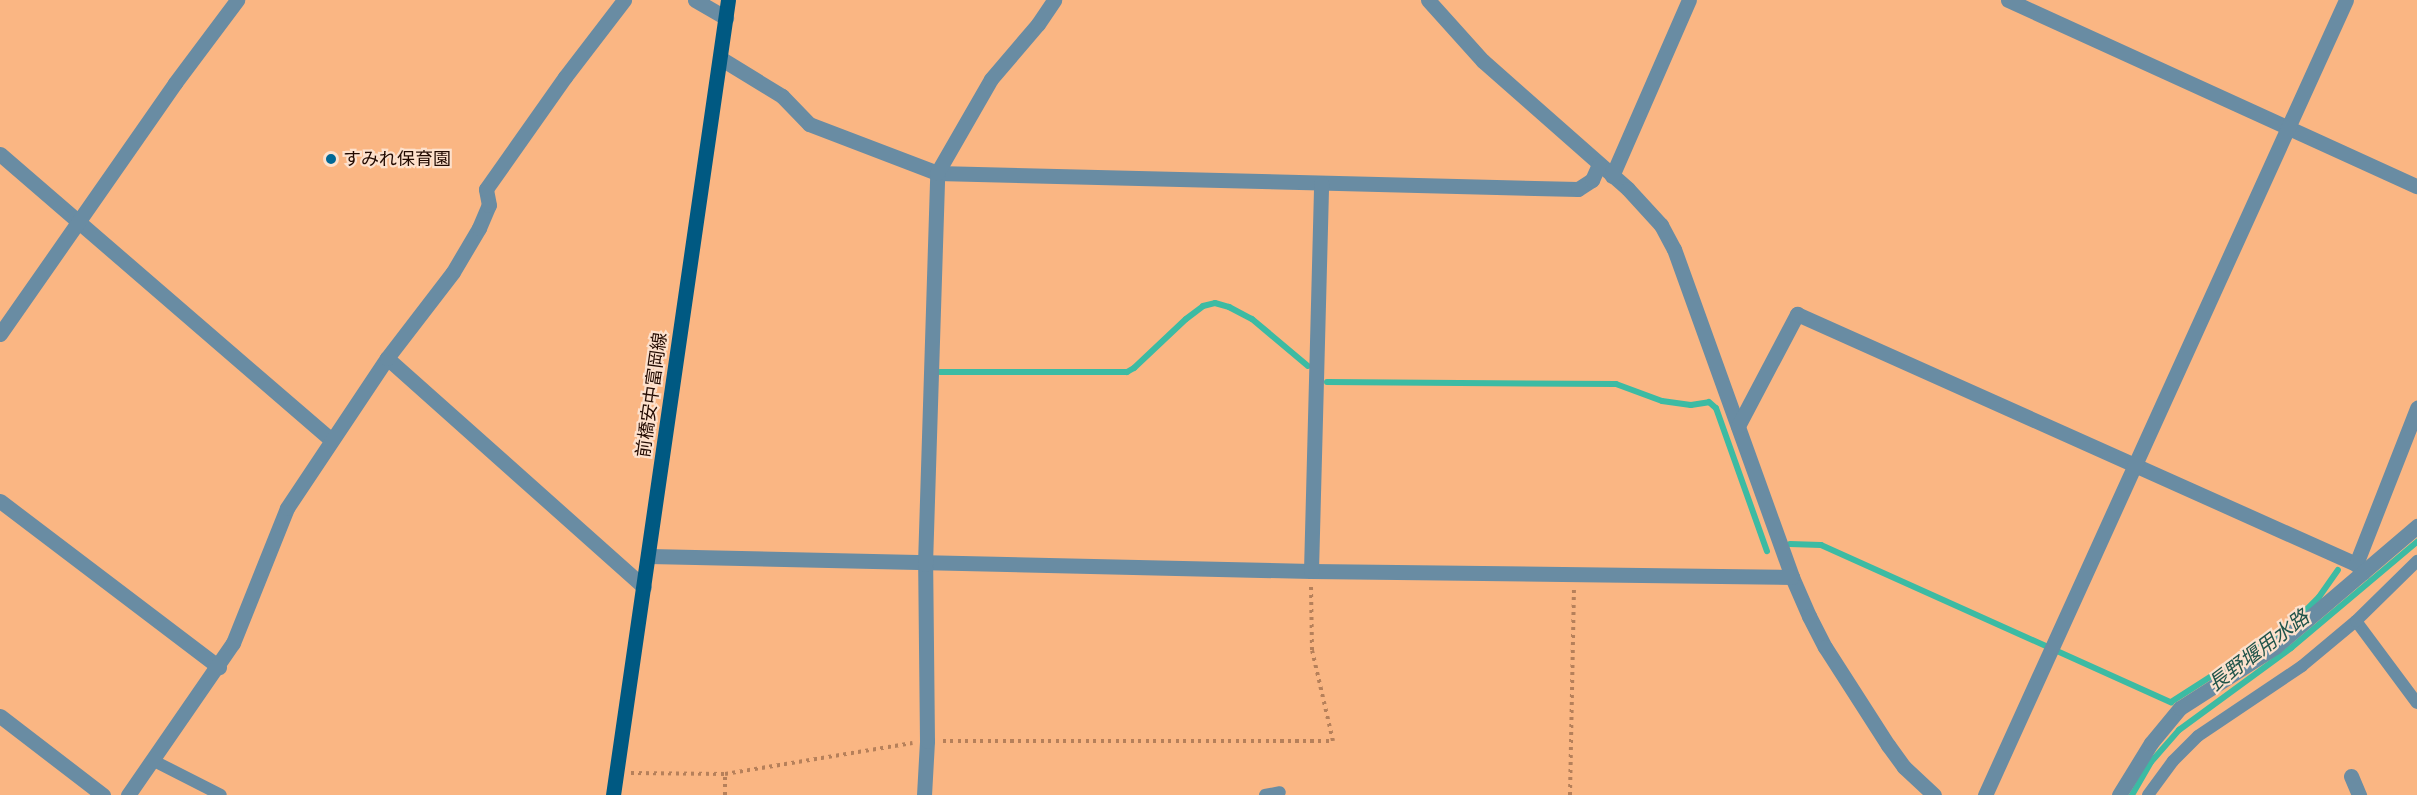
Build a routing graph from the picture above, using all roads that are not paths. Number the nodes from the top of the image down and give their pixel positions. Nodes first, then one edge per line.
1 (237, 0) edge
2 (624, 0) edge
3 (695, 0) edge
4 (728, 0) edge
5 (1054, 0) edge
6 (1428, 0) edge
7 (1689, 0) edge
8 (2008, 0) edge
9 (2346, 0) edge
10 (726, 18) junction
11 (720, 58) junction
12 (2290, 126) junction
13 (0, 154) edge
14 (1599, 164) junction
15 (936, 173) junction
16 (1612, 176) junction
17 (1321, 183) junction
18 (2417, 186) edge
19 (80, 221) junction
20 (0, 334) edge
21 (387, 358) junction
22 (2417, 408) edge
23 (1738, 426) junction
24 (331, 440) junction
25 (2134, 465) junction
26 (0, 501) edge
27 (2417, 526) edge
28 (649, 556) junction
29 (2417, 561) edge
30 (925, 564) junction
31 (2360, 568) junction
32 (1311, 571) junction
33 (1791, 577) junction
34 (644, 587) junction
35 (2356, 621) junction
36 (219, 667) junction
37 (2417, 703) edge
38 (0, 716) edge
39 (152, 760) junction
40 (2351, 776) dead end
41 (1280, 792) dead end
42 (103, 795) edge
43 (128, 795) edge
44 (222, 795) edge
45 (613, 795) edge
46 (924, 795) edge
47 (1265, 795) edge
48 (1934, 795) edge
49 (1985, 795) edge
50 (2119, 795) edge
51 (2148, 795) edge
52 (2359, 795) edge

1 - 19 street
2 - 21 street
3 - 10 street
4 - 10 main road, 前橋安中富岡線
5 - 15 street
6 - 14 street
7 - 16 street
8 - 12 street
9 - 12 street
10 - 11 main road, 前橋安中富岡線
11 - 15 street
11 - 28 main road, 前橋安中富岡線
12 - 18 street
12 - 25 street
13 - 19 street
14 - 16 street
14 - 17 street
15 - 17 street
15 - 30 street
16 - 23 street
17 - 32 street
19 - 20 street
19 - 24 street
21 - 24 street
21 - 34 street
22 - 31 street
23 - 25 street
23 - 33 street
24 - 36 street
25 - 31 street
25 - 49 street
26 - 36 street
27 - 31 street
28 - 30 street
28 - 34 main road, 前橋安中富岡線
29 - 35 lane
30 - 32 street
30 - 46 street
31 - 50 street
32 - 33 street
33 - 48 street
34 - 45 main road, 前橋安中富岡線
35 - 37 lane
35 - 51 lane
36 - 39 street
38 - 42 street
39 - 43 street
39 - 44 lane
40 - 52 street
41 - 47 lane

